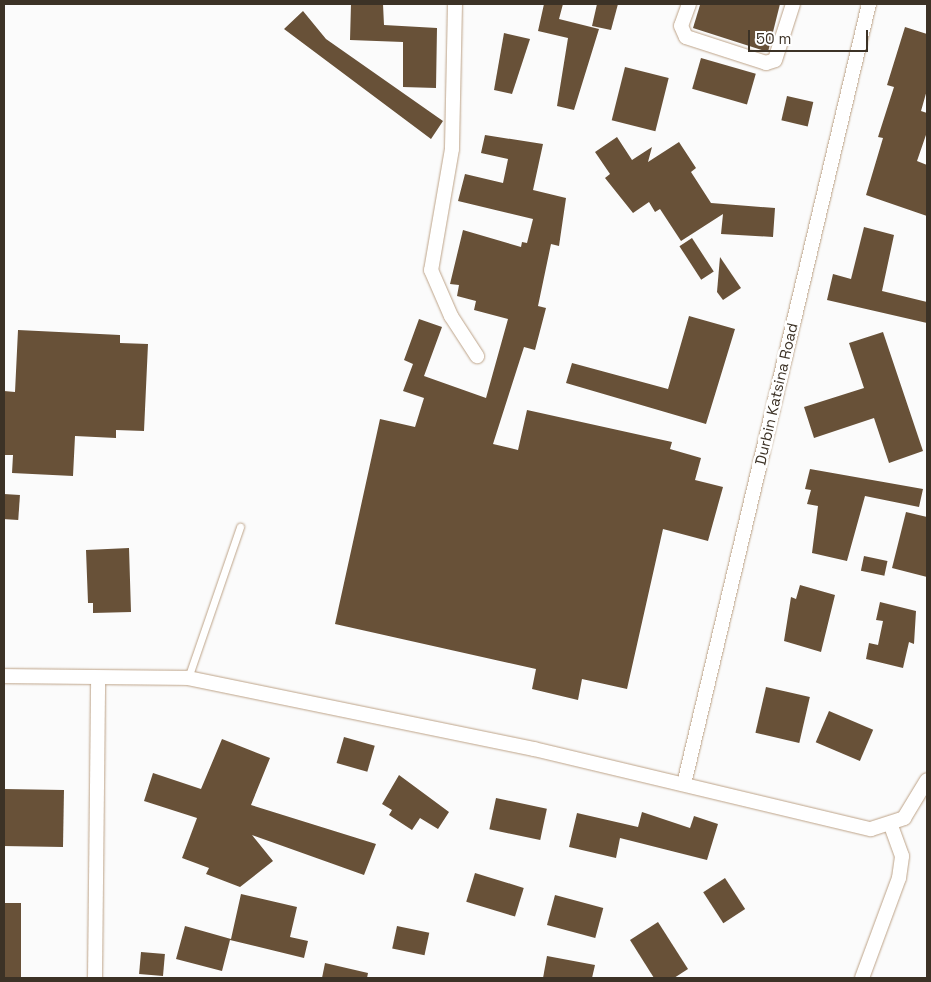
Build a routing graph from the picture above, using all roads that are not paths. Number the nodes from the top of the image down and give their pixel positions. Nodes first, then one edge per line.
1 (455, 4) edge
2 (689, 4) edge
3 (793, 4) edge
4 (868, 4) edge
5 (477, 356) dead end
6 (240, 527) dead end
7 (4, 676) edge
8 (98, 678) junction
9 (188, 678) junction
10 (927, 780) edge
11 (684, 784) junction
12 (892, 826) junction
13 (95, 978) edge
14 (862, 978) edge

1 - 5 street
2 - 3 street
4 - 11 street, Durbin Katsina Road
6 - 9 lane
7 - 8 street
8 - 9 street
8 - 13 street
9 - 11 street
10 - 12 street
11 - 12 street
12 - 14 street

